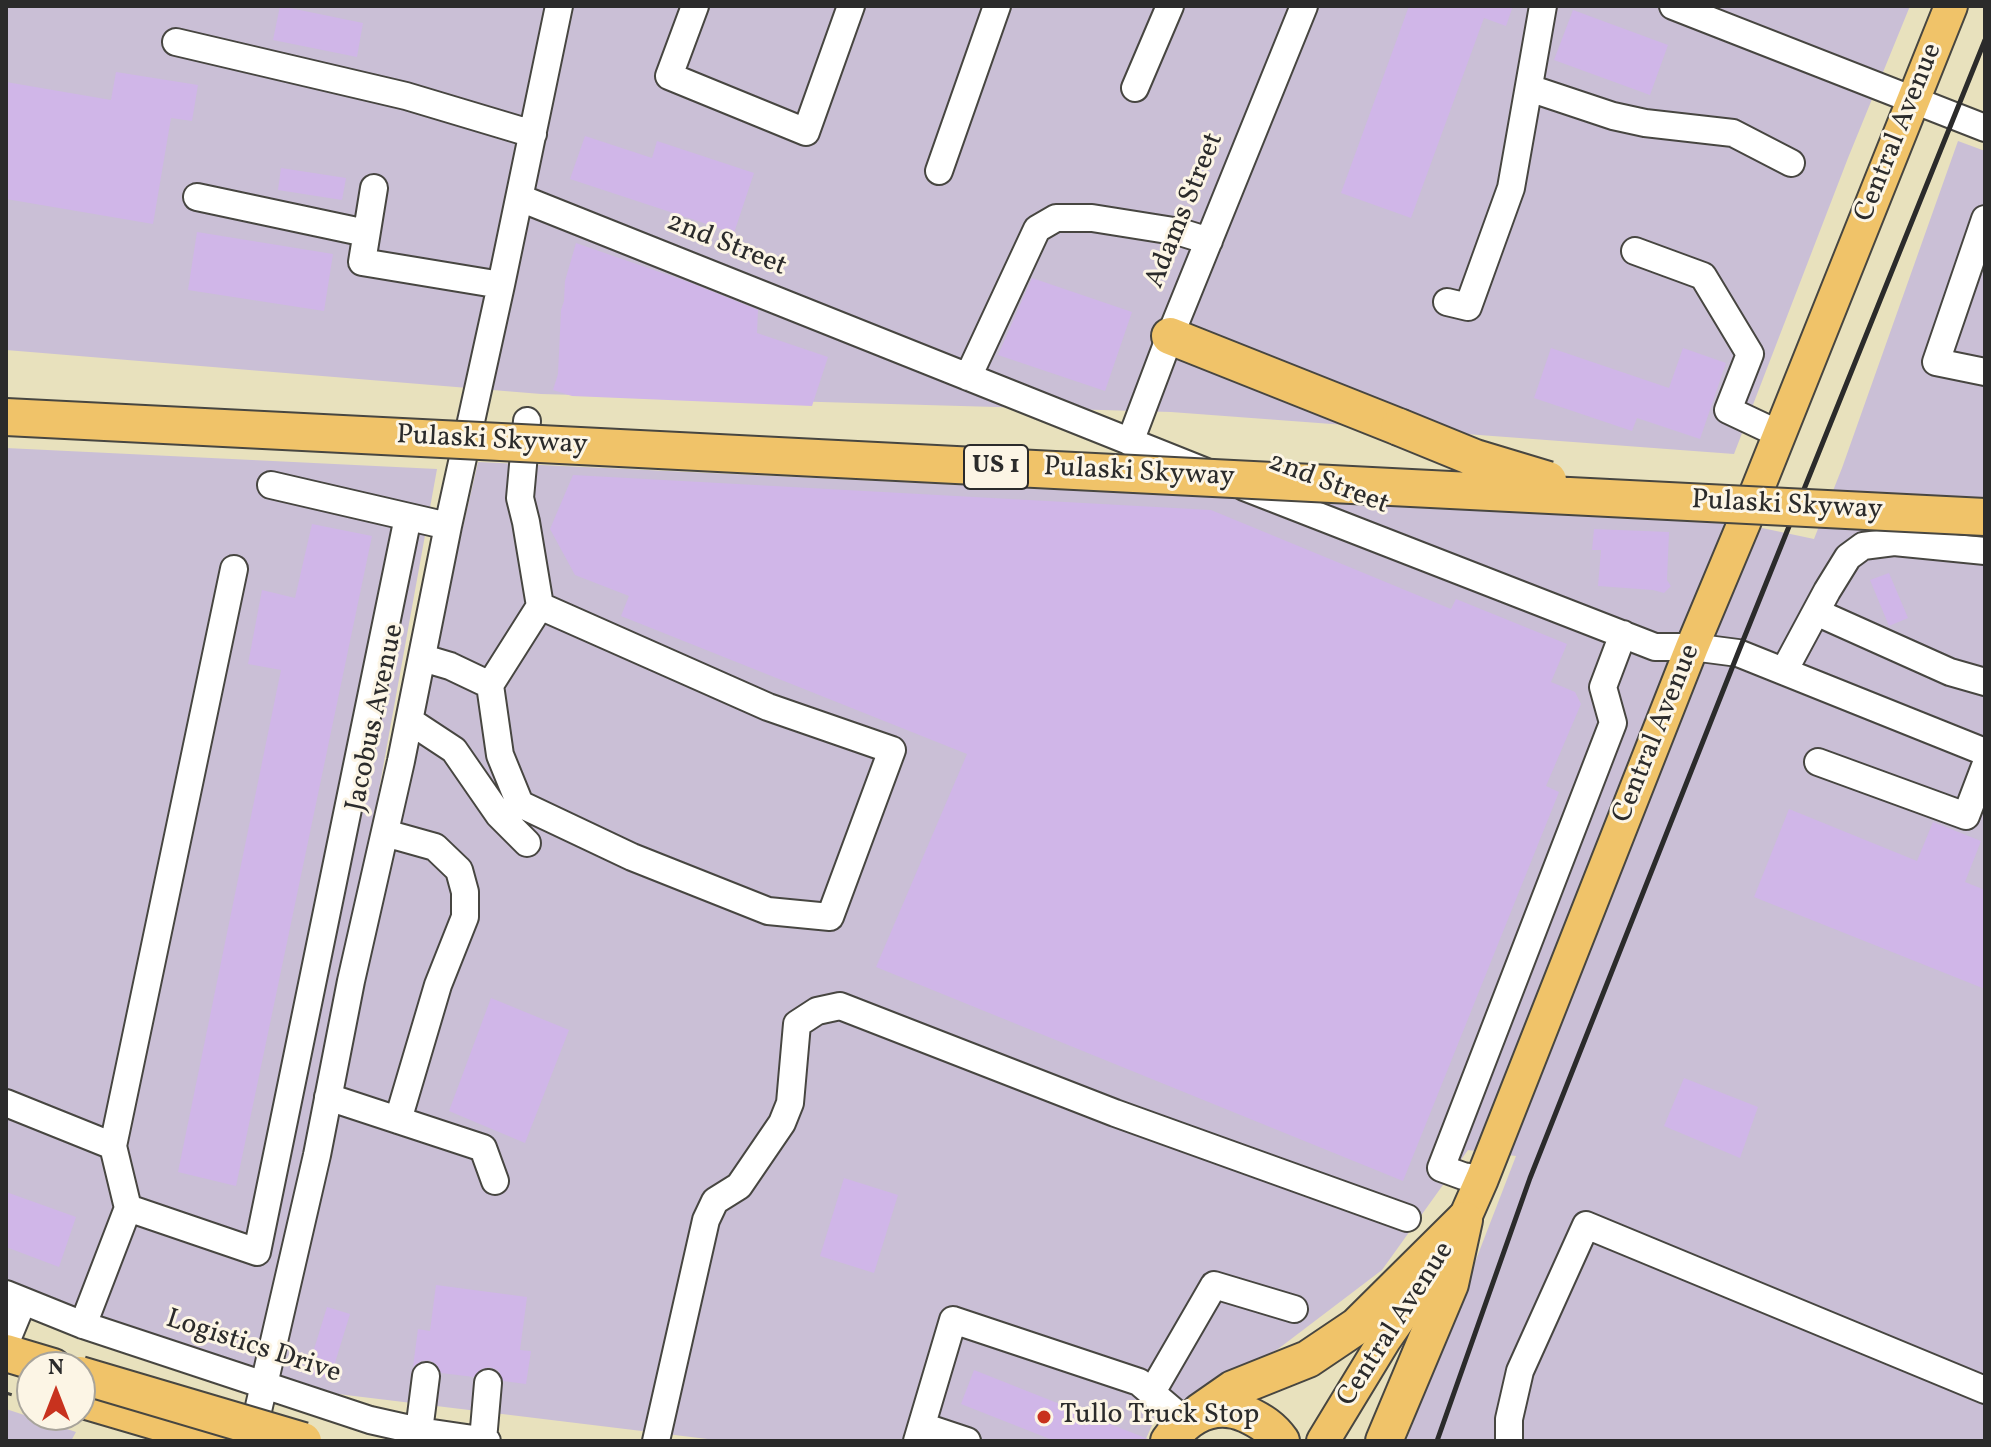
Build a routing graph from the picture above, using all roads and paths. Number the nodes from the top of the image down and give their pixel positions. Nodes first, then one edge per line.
1 (559, 6) edge
2 (695, 6) edge
3 (851, 6) edge
4 (997, 6) edge
5 (1170, 6) edge
6 (1304, 6) edge
7 (1543, 6) edge
8 (1673, 6) edge
9 (1951, 6) edge
10 (176, 42) dead end
11 (1135, 88) dead end
12 (1529, 88) junction
13 (1913, 99) junction
14 (1985, 128) edge
15 (533, 134) junction
16 (1791, 163) dead end
17 (939, 171) dead end
18 (374, 188) dead end
19 (197, 197) dead end
20 (520, 198) junction
21 (1985, 219) edge
22 (366, 233) junction
23 (1209, 241) junction
24 (1635, 251) dead end
25 (501, 285) junction
26 (1447, 302) dead end
27 (1170, 336) junction
28 (1985, 372) edge
29 (968, 377) junction
30 (6, 398) edge
31 (6, 417) edge
32 (527, 421) dead end
33 (1779, 434) junction
34 (1130, 442) junction
35 (271, 485) dead end
36 (1985, 496) edge
37 (1985, 506) edge
38 (408, 517) junction
39 (1985, 517) edge
40 (448, 526) junction
41 (1985, 551) edge
42 (234, 569) dead end
43 (540, 606) junction
44 (1816, 612) junction
45 (1623, 634) junction
46 (1692, 647) junction
47 (423, 658) junction
48 (1784, 671) junction
49 (1985, 682) edge
50 (490, 685) junction
51 (410, 721) junction
52 (1985, 752) edge
53 (1818, 762) dead end
54 (1985, 766) edge
55 (385, 833) junction
56 (527, 843) dead end
57 (328, 1097) junction
58 (6, 1103) edge
59 (398, 1120) junction
60 (113, 1146) junction
61 (1482, 1179) junction
62 (495, 1181) dead end
63 (128, 1208) junction
64 (1407, 1218) dead end
65 (1464, 1220) junction
66 (14, 1298) edge
67 (1294, 1309) dead end
68 (83, 1325) junction
69 (6, 1342) edge
70 (426, 1376) dead end
71 (96, 1380) edge
72 (488, 1383) dead end
73 (264, 1385) junction
74 (1985, 1390) edge
75 (1152, 1392) junction
76 (96, 1404) edge
77 (1185, 1425) edge
78 (419, 1431) junction
79 (920, 1433) edge
80 (223, 1441) edge
81 (251, 1441) edge
82 (303, 1441) edge
83 (485, 1441) edge
84 (656, 1441) edge
85 (967, 1441) edge
86 (1281, 1441) edge
87 (1323, 1441) edge
88 (1384, 1441) edge
89 (1509, 1441) edge

1 - 15 street, Jacobus Avenue
2 - 3 street
4 - 17 street
5 - 11 street
6 - 23 street, Adams Street
7 - 12 street
8 - 13 street
9 - 13 main road, Central Avenue
10 - 15 street
12 - 16 street
12 - 26 street
13 - 14 street
13 - 33 main road, Central Avenue
15 - 20 street, Jacobus Avenue
18 - 22 street
19 - 22 street
20 - 25 street, Jacobus Avenue
20 - 29 street, 2nd Street
21 - 28 street
22 - 25 street
23 - 27 street, Adams Street
23 - 29 street
24 - 33 street
25 - 40 street, Jacobus Avenue
27 - 34 street, Adams Street
27 - 37 highway, bridge
29 - 34 street, 2nd Street
30 - 36 highway, Pulaski Skyway / US 1, bridge
31 - 39 highway, Pulaski Skyway / US 1, bridge
32 - 43 street
33 - 46 main road, Central Avenue
34 - 45 street, 2nd Street
35 - 38 street
38 - 40 street
38 - 63 street
40 - 47 street, Jacobus Avenue
41 - 44 street
42 - 60 street
43 - 50 street
43 - 50 street
44 - 48 street
44 - 49 street
45 - 46 street, 2nd Street
45 - 61 street
46 - 48 street, 2nd Street
46 - 61 main road, Central Avenue
47 - 50 street
47 - 51 street, Jacobus Avenue
48 - 52 street, 2nd Street
51 - 55 street, Jacobus Avenue
51 - 56 street
53 - 54 street
55 - 57 street, Jacobus Avenue
55 - 59 street
57 - 59 street
57 - 73 street, Jacobus Avenue
58 - 60 street
59 - 62 street
60 - 63 street
61 - 65 main road, Central Avenue
63 - 68 street
64 - 84 street
65 - 77 highway
65 - 87 main road, Central Avenue
65 - 88 highway
66 - 68 street, Logistics Drive
66 - 69 street
67 - 75 street
68 - 73 street, Logistics Drive
70 - 78 street
71 - 82 highway, bridge
72 - 83 street
73 - 78 street, Logistics Drive
73 - 81 street, Jacobus Avenue
74 - 89 street
75 - 77 street
75 - 79 street
76 - 80 highway
77 - 86 highway
78 - 83 street, Logistics Drive
79 - 85 street

